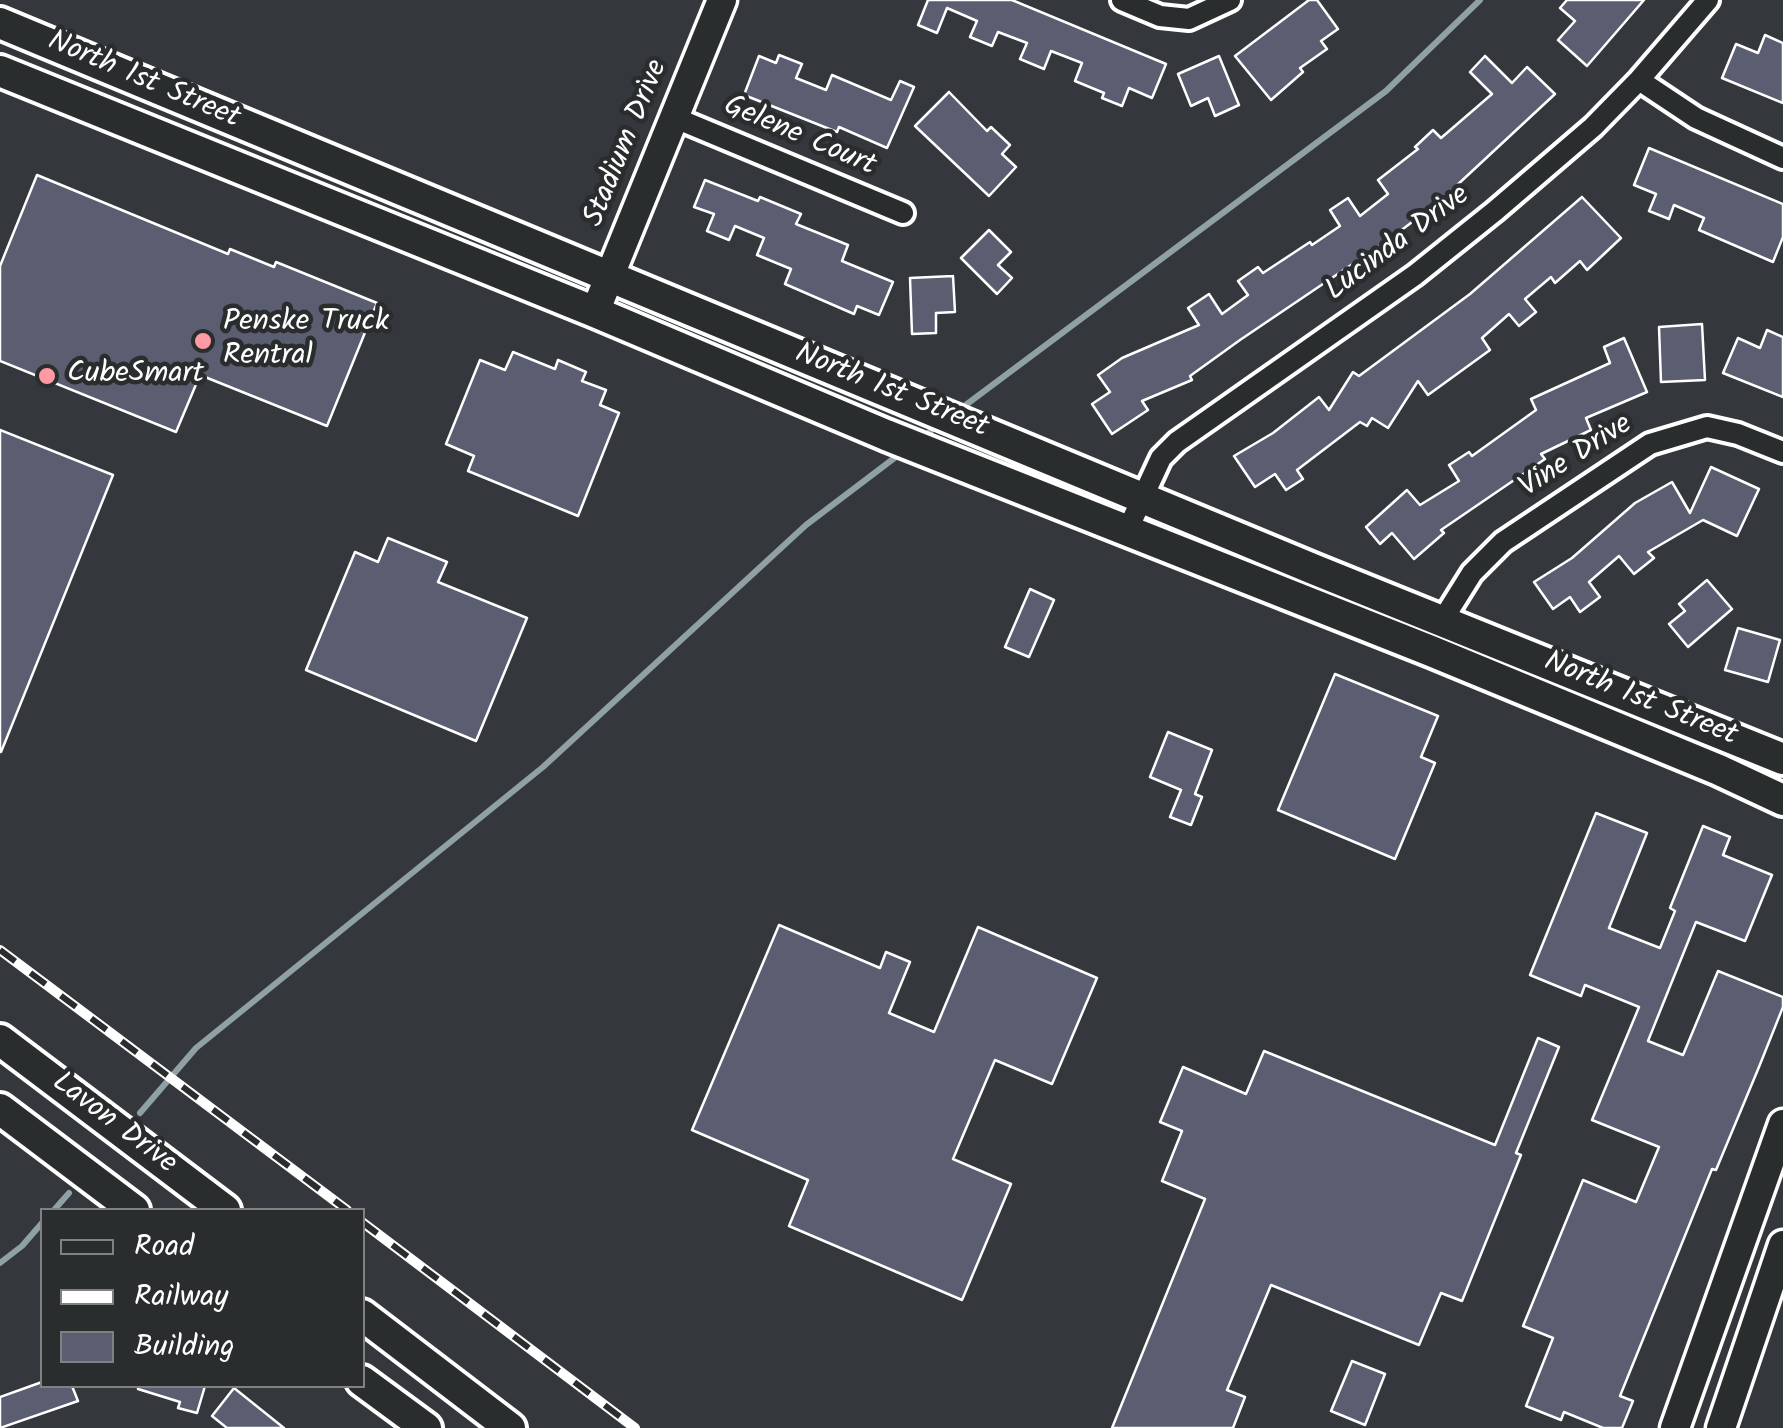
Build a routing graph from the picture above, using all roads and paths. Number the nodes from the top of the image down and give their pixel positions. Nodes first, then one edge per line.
1 (722, 0) edge
2 (1122, 0) edge
3 (1230, 0) edge
4 (1708, 0) edge
5 (7, 26) edge
6 (0, 67) edge
7 (1639, 80) junction
8 (673, 117) junction
9 (1783, 158) edge
10 (902, 214) dead end
11 (608, 277) junction
12 (595, 312) junction
13 (747, 376) junction
14 (916, 404) junction
15 (1783, 452) edge
16 (1142, 497) junction
17 (1128, 529) junction
18 (1442, 622) junction
19 (1564, 670) junction
20 (1552, 701) junction
21 (1783, 759) edge
22 (1783, 800) edge
23 (0, 1040) edge
24 (0, 1109) edge
25 (1781, 1134) edge
26 (131, 1208) edge
27 (222, 1208) edge
28 (1783, 1245) edge
29 (365, 1317) edge
30 (365, 1383) edge
31 (1679, 1416) edge
32 (1723, 1424) edge
33 (426, 1428) edge
34 (510, 1428) edge

1 - 8 main road, Stadium Drive
2 - 3 street
4 - 7 street, Lucinda Drive
5 - 6 main road
5 - 11 main road, North 1st Street
6 - 12 main road, North 1st Street
7 - 9 street
7 - 16 street, Lucinda Drive
8 - 10 street, Gelene Court
8 - 11 main road, Stadium Drive
11 - 12 main road, Stadium Drive
11 - 14 main road, North 1st Street
12 - 13 main road, North 1st Street
13 - 14 main road
13 - 17 main road, North 1st Street
14 - 16 main road, North 1st Street
15 - 18 street, Vine Drive
16 - 17 street, Lucinda Drive
16 - 18 main road, North 1st Street
17 - 20 main road, North 1st Street
18 - 19 main road, North 1st Street
19 - 20 main road
19 - 21 main road, North 1st Street
20 - 22 main road, North 1st Street
23 - 27 main road, Lavon Drive
24 - 26 main road, Lavon Drive
25 - 31 main road
28 - 32 main road
29 - 34 main road
30 - 33 main road
31 - 32 main road

